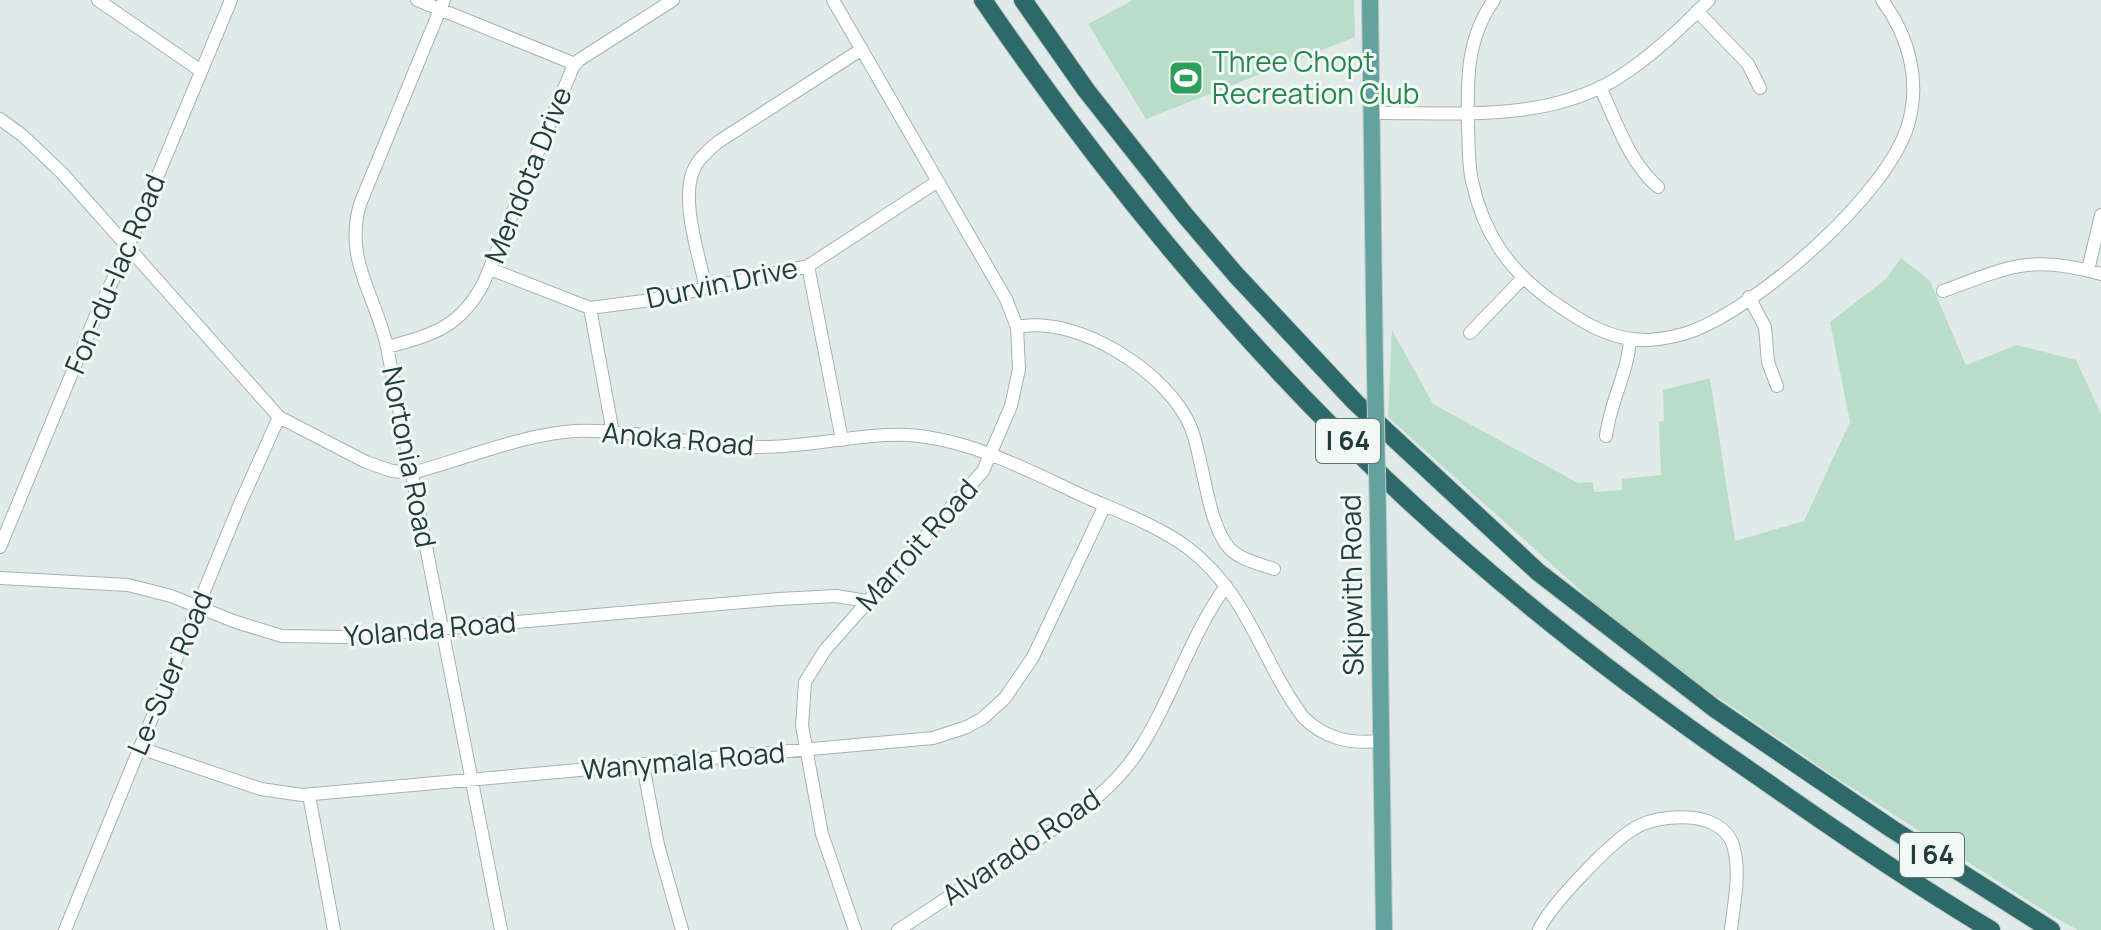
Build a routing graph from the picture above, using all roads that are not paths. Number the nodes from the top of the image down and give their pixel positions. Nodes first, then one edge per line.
1 (98, 0) edge
2 (231, 0) edge
3 (417, 0) edge
4 (673, 0) edge
5 (833, 0) edge
6 (983, 0) edge
7 (1023, 0) edge
8 (1370, 0) edge
9 (1494, 0) edge
10 (1709, 0) edge
11 (1882, 0) edge
12 (442, 5) edge
13 (1697, 11) junction
14 (862, 49) junction
15 (575, 64) junction
16 (201, 71) junction
17 (1600, 87) junction
18 (1760, 88) dead end
19 (1468, 112) junction
20 (1372, 113) junction
21 (0, 119) edge
22 (938, 181) junction
23 (1658, 187) dead end
24 (2101, 215) edge
25 (127, 247) junction
26 (808, 266) junction
27 (490, 269) junction
28 (2095, 272) edge
29 (1523, 278) junction
30 (706, 288) junction
31 (1943, 291) dead end
32 (1749, 297) junction
33 (590, 308) junction
34 (1017, 327) junction
35 (1470, 333) dead end
36 (1630, 339) junction
37 (387, 347) junction
38 (1777, 386) dead end
39 (279, 417) junction
40 (613, 433) junction
41 (1606, 436) dead end
42 (842, 440) junction
43 (988, 454) junction
44 (412, 473) junction
45 (1105, 505) junction
46 (0, 547) edge
47 (1274, 569) dead end
48 (0, 578) edge
49 (1226, 586) junction
50 (867, 601) junction
51 (198, 607) junction
52 (442, 628) junction
53 (1380, 741) junction
54 (140, 748) junction
55 (806, 751) junction
56 (643, 765) junction
57 (472, 779) junction
58 (309, 795) junction
59 (65, 930) edge
60 (334, 930) edge
61 (501, 930) edge
62 (682, 930) edge
63 (855, 930) edge
64 (898, 930) edge
65 (1384, 930) edge
66 (1539, 930) edge
67 (1731, 930) edge
68 (1991, 930) edge
69 (2051, 930) edge

1 - 16 street
2 - 16 street, Fon-du-lac Road
3 - 12 street
4 - 15 street, Mendota Drive
5 - 14 street, Marroit Road
6 - 68 highway, I 64
7 - 69 highway, I 64
8 - 20 main road, Skipwith Road
9 - 19 street
10 - 13 street
11 - 32 street
12 - 15 street
12 - 37 street, Nortonia Road
13 - 17 street
13 - 18 street
14 - 22 street, Marroit Road
14 - 30 street
15 - 27 street, Mendota Drive
16 - 25 street, Fon-du-lac Road
17 - 19 street
17 - 23 street
19 - 20 street
19 - 29 street
20 - 53 main road, Skipwith Road, bridge
21 - 25 street, Anoka Road
22 - 26 street, Durvin Drive
22 - 34 street, Marroit Road
24 - 28 street
25 - 39 street, Anoka Road
25 - 46 street, Fon-du-lac Road
26 - 30 street, Durvin Drive
26 - 42 street
27 - 33 street
27 - 37 street, Mendota Drive
28 - 31 street
29 - 35 street
29 - 36 street
30 - 33 street, Durvin Drive
32 - 36 street
32 - 38 street
33 - 40 street
34 - 43 street, Marroit Road
34 - 47 street
36 - 41 street
37 - 44 street, Nortonia Road
39 - 44 street, Anoka Road
39 - 51 street, Le-Suer Road
40 - 42 street, Anoka Road
40 - 44 street, Anoka Road
42 - 43 street, Anoka Road
43 - 45 street, Anoka Road
43 - 50 street, Marroit Road
44 - 52 street, Nortonia Road
45 - 49 street, Anoka Road
45 - 55 street, Wanymala Road
48 - 51 street, Yolanda Road
49 - 53 street, Anoka Road
49 - 64 street, Alvarado Road
50 - 52 street, Yolanda Road
50 - 55 street, Marroit Road
51 - 52 street, Yolanda Road
51 - 54 street, Le-Suer Road
52 - 57 street, Nortonia Road
53 - 65 main road, Skipwith Road
54 - 58 street, Wanymala Road
54 - 59 street, Le-Suer Road
55 - 56 street, Wanymala Road
55 - 63 street, Marroit Road
56 - 57 street, Wanymala Road
56 - 62 street
57 - 58 street, Wanymala Road
57 - 61 street, Nortonia Road
58 - 60 street
66 - 67 street

